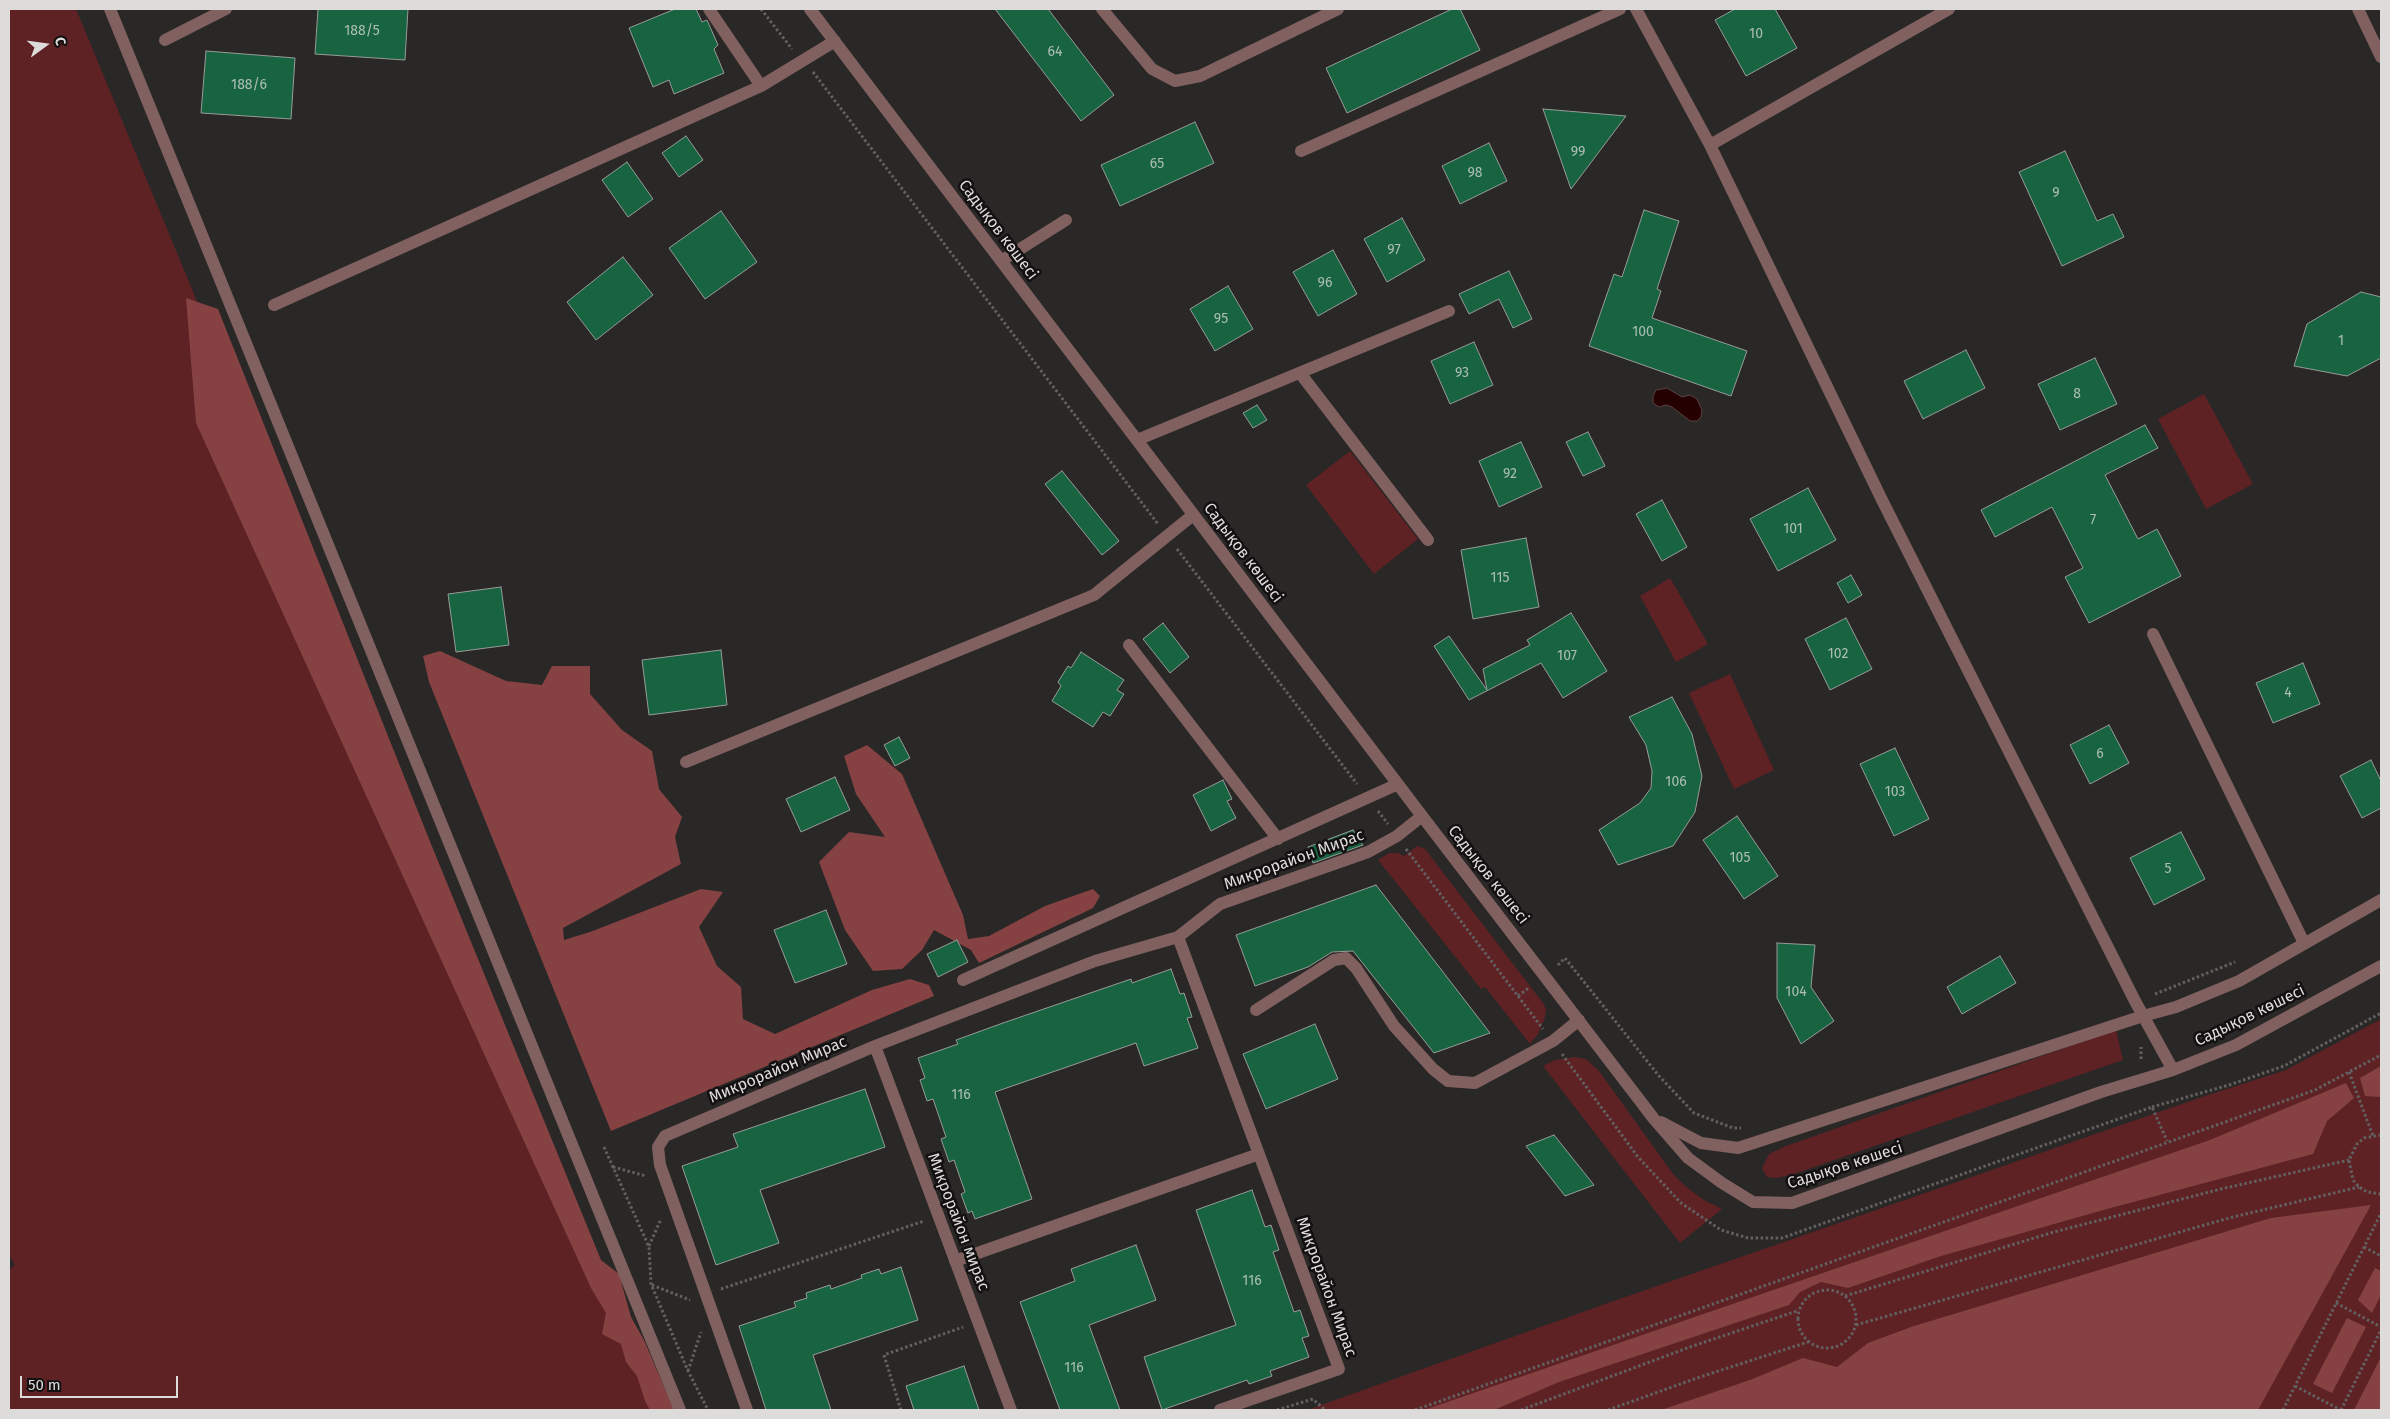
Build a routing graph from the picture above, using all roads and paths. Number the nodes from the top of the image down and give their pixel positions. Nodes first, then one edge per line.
1 (110, 9) edge
2 (226, 9) edge
3 (709, 9) edge
4 (761, 9) edge
5 (810, 9) edge
6 (1102, 9) edge
7 (1338, 9) edge
8 (1620, 9) edge
9 (1636, 9) edge
10 (1948, 9) edge
11 (2358, 9) edge
12 (165, 40) dead end
13 (835, 41) junction
14 (2381, 57) edge
15 (803, 61) junction
16 (762, 86) junction
17 (1710, 145) junction
18 (1301, 151) dead end
19 (1066, 220) dead end
20 (1001, 261) junction
21 (274, 305) dead end
22 (1449, 311) dead end
23 (1300, 372) junction
24 (1137, 440) junction
25 (1194, 515) junction
26 (1167, 536) junction
27 (1428, 540) dead end
28 (2153, 634) dead end
29 (1129, 645) dead end
30 (686, 762) dead end
31 (1398, 784) junction
32 (1368, 798) junction
33 (1422, 816) junction
34 (1397, 836) junction
35 (1278, 839) junction
36 (2381, 900) edge
37 (1178, 937) junction
38 (2304, 943) junction
39 (2241, 959) dead end
40 (1558, 965) dead end
41 (2381, 966) edge
42 (963, 980) dead end
43 (1530, 987) dead end
44 (1518, 996) junction
45 (2135, 1001) junction
46 (1256, 1010) dead end
47 (2381, 1013) edge
48 (2139, 1017) junction
49 (1579, 1020) junction
50 (1553, 1041) junction
51 (875, 1046) junction
52 (2381, 1055) edge
53 (2141, 1059) dead end
54 (2173, 1070) junction
55 (2349, 1072) junction
56 (2152, 1107) junction
57 (1654, 1118) junction
58 (1748, 1127) dead end
59 (2381, 1135) edge
60 (2373, 1136) junction
61 (2167, 1141) junction
62 (604, 1147) dead end
63 (1259, 1154) junction
64 (2349, 1160) junction
65 (613, 1167) junction
66 (649, 1184) dead end
67 (2359, 1187) junction
68 (2381, 1194) edge
69 (658, 1210) dead end
70 (2381, 1213) edge
71 (938, 1216) junction
72 (649, 1246) junction
73 (2364, 1247) junction
74 (2381, 1256) edge
75 (955, 1261) junction
76 (651, 1284) junction
77 (706, 1295) junction
78 (1845, 1296) junction
79 (690, 1300) junction
80 (2336, 1303) junction
81 (693, 1308) dead end
82 (1797, 1312) junction
83 (978, 1322) junction
84 (699, 1324) dead end
85 (1856, 1325) junction
86 (2381, 1329) edge
87 (1808, 1342) junction
88 (688, 1371) junction
89 (2295, 1386) junction
90 (680, 1410) edge
91 (708, 1410) edge
92 (747, 1410) edge
93 (901, 1410) edge
94 (1011, 1410) edge
95 (1220, 1410) edge
96 (1278, 1410) edge
97 (1325, 1410) edge
98 (1416, 1410) edge
99 (1521, 1410) edge
100 (1608, 1410) edge
101 (2283, 1410) edge
102 (2341, 1410) edge

1 - 90 street
2 - 12 street
3 - 16 street
4 - 15 path
5 - 13 street, Садықов көшесі
6 - 7 street
8 - 18 street
9 - 17 street
10 - 17 street
11 - 14 street
13 - 15 street
13 - 20 street, Садықов көшесі
15 - 16 street
15 - 26 path
16 - 21 street
17 - 45 street
19 - 20 street
20 - 24 street, Садықов көшесі
22 - 23 street
23 - 24 street
23 - 27 street
24 - 25 street, Садықов көшесі
25 - 26 street
25 - 31 street, Садықов көшесі
26 - 30 street
26 - 32 path
28 - 38 street
29 - 35 street
31 - 32 street
31 - 33 street, Садықов көшесі
32 - 34 path
32 - 35 street
33 - 34 street, Микрорайон Мирас
33 - 49 street, Садықов көшесі
34 - 37 street, Микрорайон Мирас
34 - 44 path
35 - 42 street
36 - 38 street
37 - 51 street, Микрорайон Мирас
37 - 63 street, Микрорайон Мирас
38 - 48 street
39 - 45 path
40 - 58 path
41 - 54 street, Садықов көшесі
43 - 44 path
44 - 50 path
45 - 48 street
46 - 50 street
47 - 56 path
48 - 53 path
48 - 54 street
48 - 57 street
49 - 50 street
49 - 57 street, Садықов көшесі
50 - 56 path
51 - 71 street, Микрорайон мирас
51 - 77 street, Микрорайон Мирас
52 - 55 path
54 - 57 street, Садықов көшесі
55 - 60 path
55 - 61 path
56 - 61 path
59 - 60 path
60 - 64 path
61 - 98 path
62 - 65 path
63 - 75 street, Микрорайон Мирас
63 - 95 street, Микрорайон Мирас
64 - 67 path
64 - 78 path
65 - 66 path
65 - 72 path
67 - 68 path
67 - 85 path
69 - 72 path
70 - 73 path
71 - 75 street, Микрорайон мирас
71 - 77 path
72 - 76 path
73 - 74 path
73 - 80 path
75 - 83 street, Микрорайон мирас
76 - 79 path
76 - 88 path
77 - 79 path
77 - 92 street, Микрорайон Мирас
78 - 82 path
78 - 85 path
79 - 81 path
80 - 86 path
80 - 89 path
82 - 87 path
82 - 99 path
83 - 93 path
83 - 94 street, Микрорайон мирас
84 - 88 path
85 - 87 path
86 - 102 path
87 - 100 path
88 - 91 path
89 - 101 path
89 - 102 path
96 - 97 path

